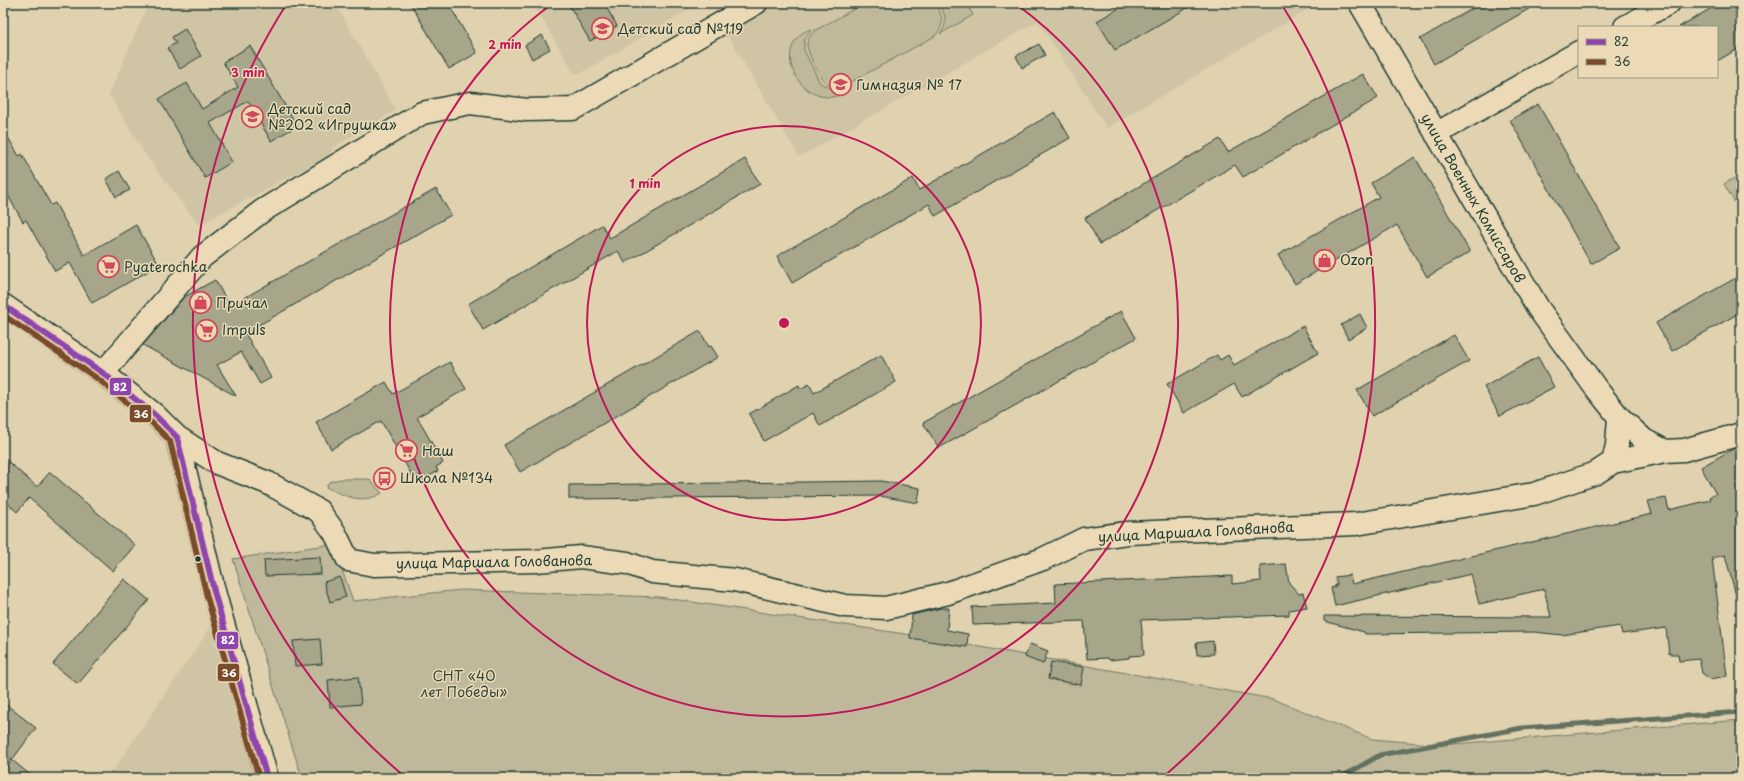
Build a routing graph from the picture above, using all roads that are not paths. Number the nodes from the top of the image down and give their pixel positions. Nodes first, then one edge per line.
1 (756, 3) edge
2 (1360, 3) edge
3 (1669, 3) edge
4 (1627, 26) edge
5 (1578, 53) edge
6 (1436, 134) junction
7 (3, 305) edge
8 (103, 374) junction
9 (1619, 417) junction
10 (1741, 434) edge
11 (177, 437) junction
12 (1665, 450) junction
13 (1613, 462) junction
14 (267, 778) edge

1 - 8 street
2 - 6 street, улица Военных Комиссаров
3 - 4 street
5 - 6 street
6 - 9 street, улица Военных Комиссаров
7 - 8 street
8 - 11 street
9 - 12 street, улица Военных Комиссаров
9 - 13 street
10 - 12 street, улица Маршала Голованова
11 - 13 street, улица Маршала Голованова
11 - 14 street
12 - 13 street, улица Маршала Голованова

